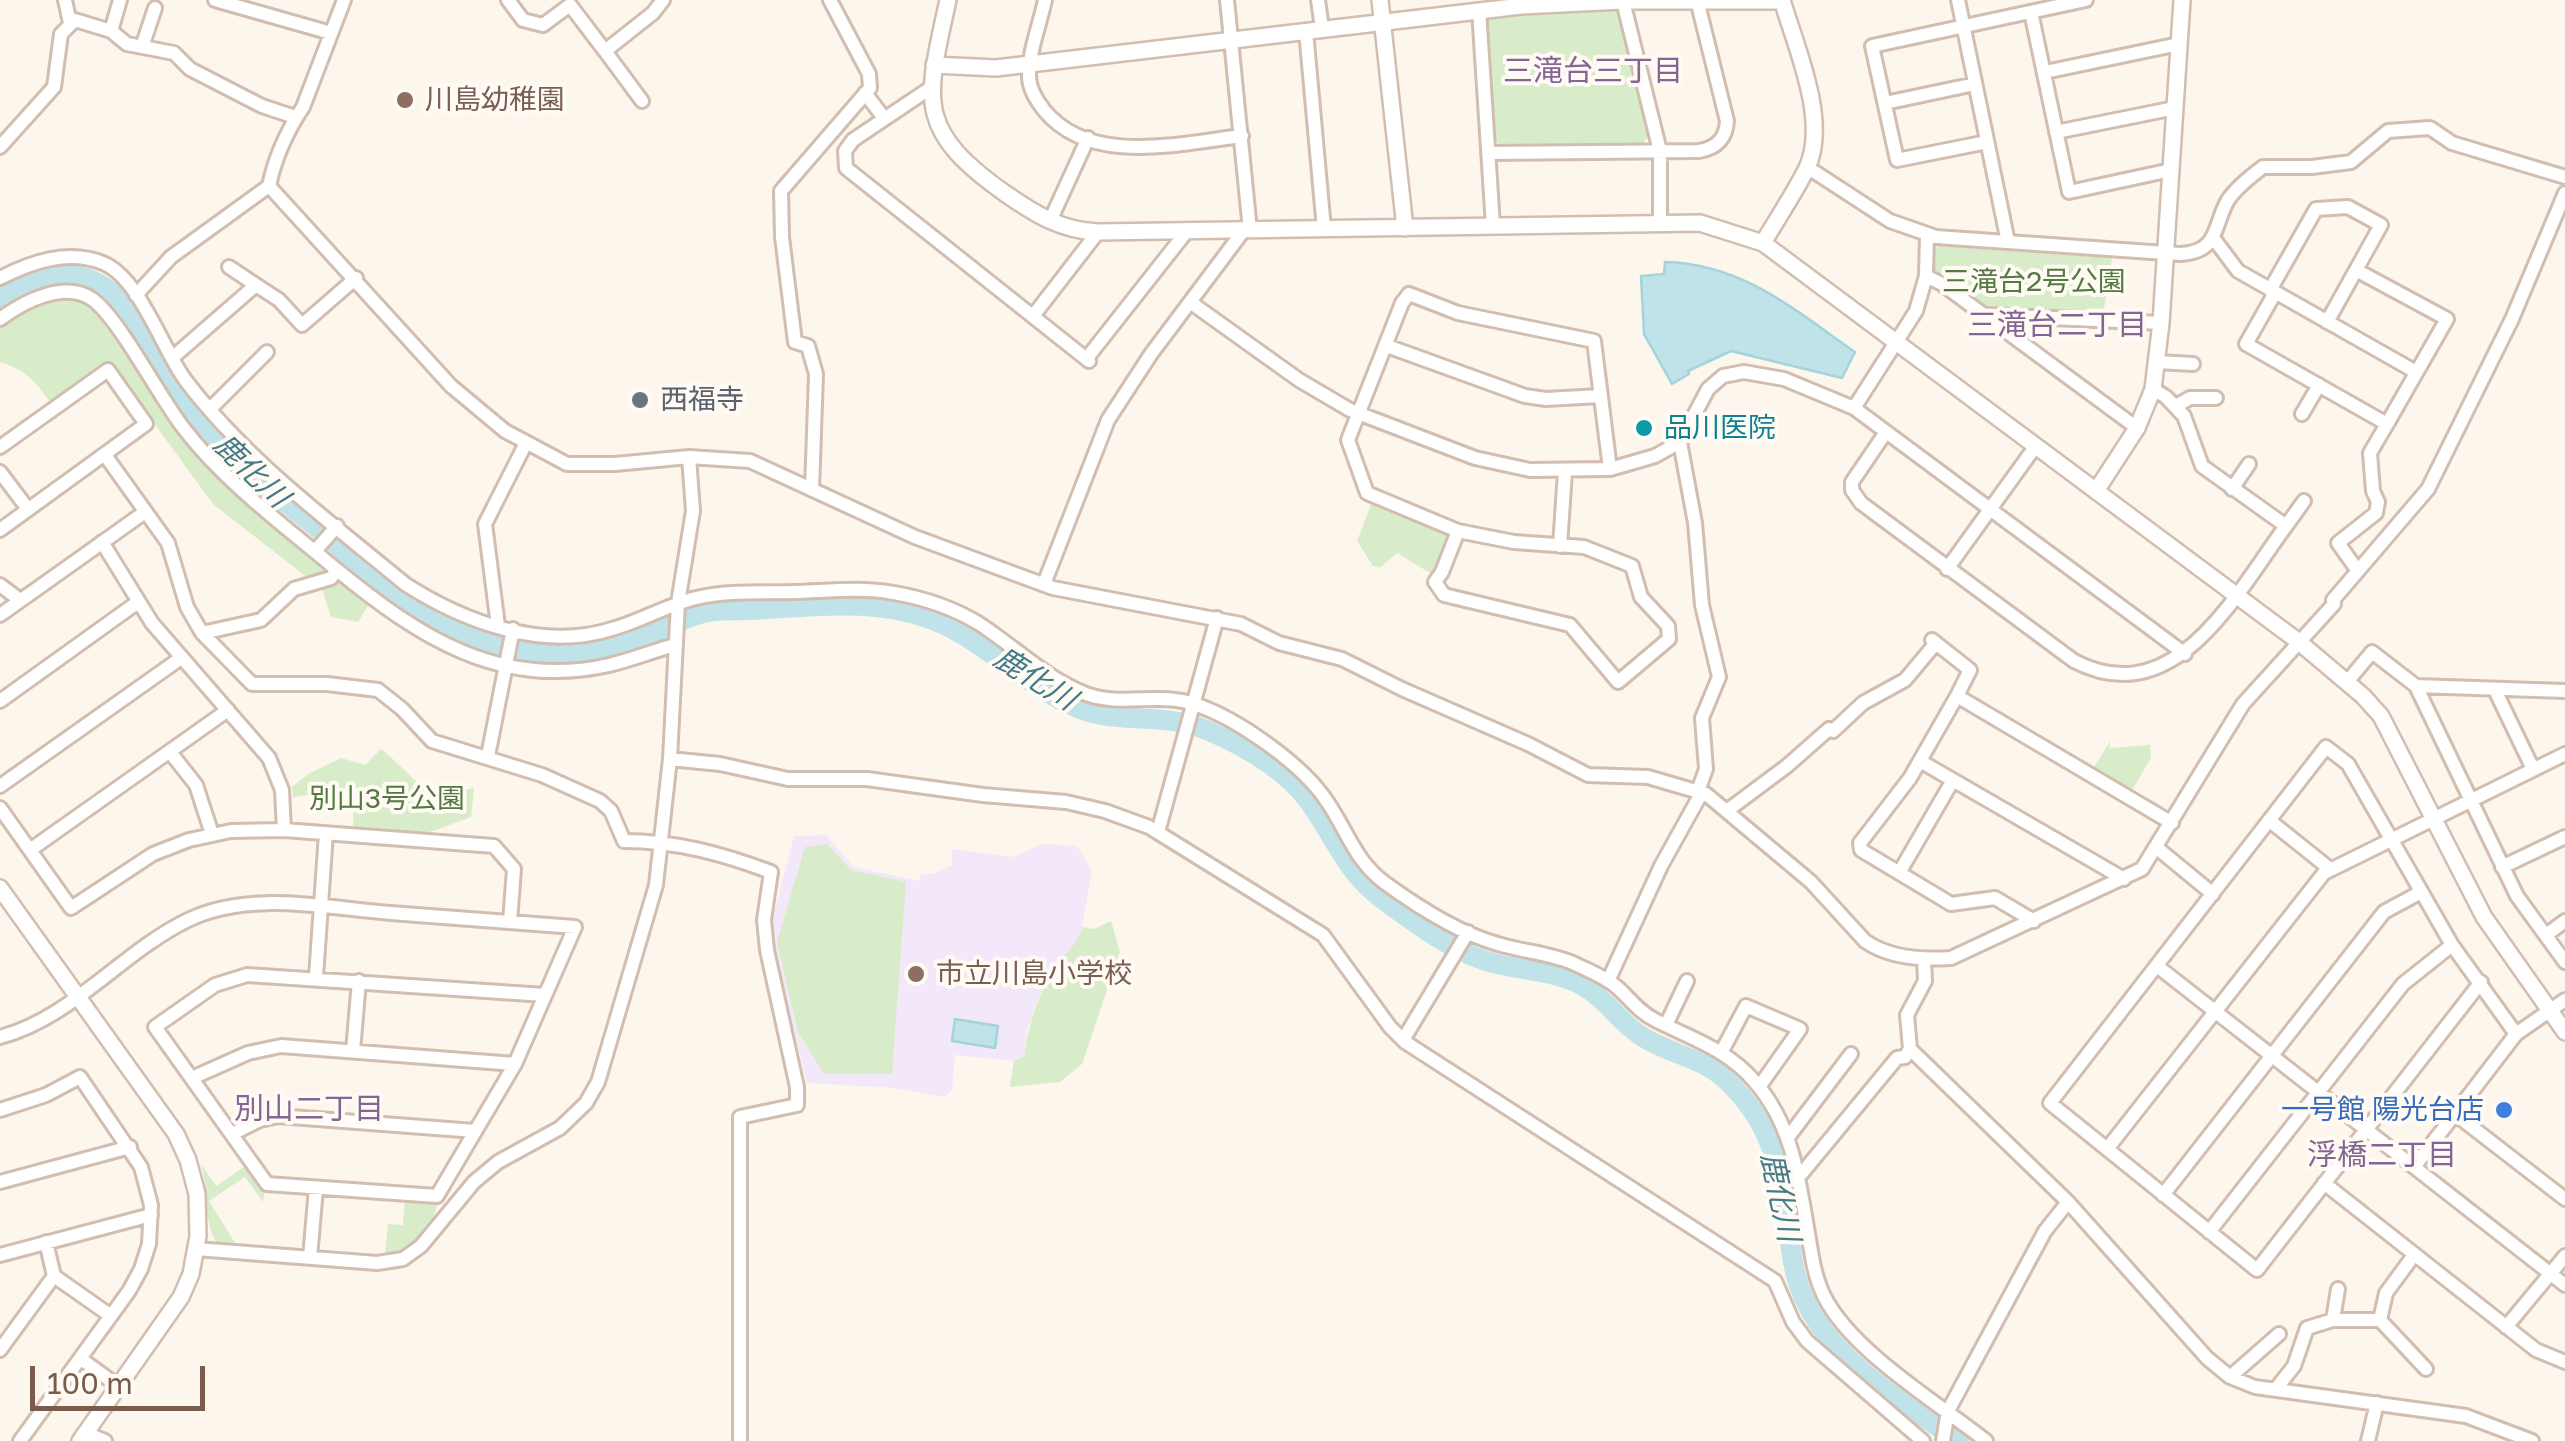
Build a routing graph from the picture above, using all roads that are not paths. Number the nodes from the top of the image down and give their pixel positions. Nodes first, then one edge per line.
1 (64, 0) edge
2 (120, 0) edge
3 (215, 0) edge
4 (344, 0) edge
5 (508, 0) edge
6 (663, 0) edge
7 (830, 0) edge
8 (948, 0) edge
9 (1045, 0) edge
10 (1227, 0) edge
11 (1318, 0) edge
12 (1380, 0) edge
13 (1698, 0) edge
14 (1783, 0) edge
15 (1958, 0) edge
16 (2086, 0) edge
17 (2182, 0) edge
18 (1623, 1) edge
19 (573, 2) edge
20 (1521, 3) edge
21 (156, 8) dead end
22 (1479, 10) junction
23 (2032, 12) junction
24 (1382, 23) junction
25 (70, 24) junction
26 (1964, 26) junction
27 (1314, 30) junction
28 (111, 31) junction
29 (331, 33) junction
30 (1232, 40) junction
31 (2179, 44) junction
32 (142, 46) junction
33 (605, 51) junction
34 (934, 65) junction
35 (1031, 65) junction
36 (2045, 72) junction
37 (1975, 84) junction
38 (932, 87) junction
39 (866, 93) junction
40 (642, 100) dead end
41 (1885, 103) junction
42 (2175, 108) junction
43 (295, 117) junction
44 (884, 118) junction
45 (2056, 132) junction
46 (1242, 136) junction
47 (1088, 138) junction
48 (1988, 142) junction
49 (0, 148) edge
50 (1660, 152) junction
51 (1488, 153) junction
52 (1807, 167) junction
53 (2171, 170) junction
54 (2565, 177) edge
55 (269, 186) junction
56 (2565, 192) edge
57 (1050, 221) junction
58 (1660, 224) junction
59 (1493, 226) junction
60 (1406, 228) junction
61 (1247, 230) junction
62 (1324, 230) junction
63 (1187, 231) junction
64 (1098, 232) junction
65 (1926, 235) junction
66 (2214, 238) junction
67 (2008, 242) junction
68 (1762, 243) junction
69 (2164, 253) junction
70 (230, 267) dead end
71 (2356, 270) junction
72 (1926, 276) junction
73 (0, 278) edge
74 (356, 278) junction
75 (256, 285) junction
76 (2272, 291) junction
77 (136, 295) junction
78 (1190, 302) junction
79 (1984, 314) junction
80 (1032, 316) junction
81 (0, 319) edge
82 (2328, 322) junction
83 (2161, 323) junction
84 (1898, 342) junction
85 (1386, 346) junction
86 (267, 352) dead end
87 (172, 358) junction
88 (2158, 362) junction
89 (2193, 364) dead end
90 (2416, 372) junction
91 (2318, 385) junction
92 (2153, 390) junction
93 (1600, 396) junction
94 (2216, 398) dead end
95 (2176, 406) junction
96 (1854, 408) junction
97 (210, 409) junction
98 (1360, 414) junction
99 (2302, 414) dead end
100 (2386, 424) junction
101 (2136, 428) junction
102 (1886, 432) junction
103 (1680, 442) junction
104 (526, 444) junction
105 (2036, 446) junction
106 (0, 448) edge
107 (105, 455) junction
108 (689, 457) junction
109 (2249, 464) dead end
110 (1610, 468) junction
111 (0, 472) edge
112 (1565, 472) junction
113 (2232, 489) junction
114 (812, 490) junction
115 (2096, 491) junction
116 (2304, 501) dead end
117 (28, 509) junction
118 (1990, 509) junction
119 (144, 512) junction
120 (2286, 526) junction
121 (336, 527) junction
122 (0, 530) edge
123 (1458, 531) junction
124 (102, 542) junction
125 (1560, 546) junction
126 (316, 550) junction
127 (1947, 569) junction
128 (337, 570) junction
129 (2358, 570) junction
130 (1044, 584) junction
131 (0, 586) edge
132 (2235, 594) junction
133 (20, 600) junction
134 (138, 602) junction
135 (678, 606) junction
136 (0, 615) edge
137 (1217, 618) junction
138 (508, 629) junction
139 (202, 632) junction
140 (676, 642) junction
141 (2299, 642) junction
142 (2184, 654) junction
143 (181, 658) junction
144 (504, 664) junction
145 (2347, 682) junction
146 (2416, 686) junction
147 (2494, 690) junction
148 (2565, 691) edge
149 (1957, 696) junction
150 (0, 702) edge
151 (1194, 704) junction
152 (228, 710) junction
153 (170, 752) junction
154 (2565, 754) edge
155 (488, 756) junction
156 (670, 759) junction
157 (1920, 760) junction
158 (2532, 769) junction
159 (1954, 780) junction
160 (0, 786) edge
161 (1700, 792) junction
162 (2470, 800) junction
163 (0, 808) edge
164 (1728, 810) junction
165 (2434, 818) junction
166 (2270, 821) junction
167 (2172, 824) junction
168 (284, 830) junction
169 (1158, 832) junction
170 (326, 833) junction
171 (212, 834) junction
172 (2565, 838) edge
173 (2391, 840) junction
174 (660, 841) junction
175 (2157, 848) junction
176 (30, 850) junction
177 (2502, 867) junction
178 (2330, 869) junction
179 (1899, 873) junction
180 (2124, 879) junction
181 (0, 888) edge
182 (2422, 892) junction
183 (2213, 894) junction
184 (321, 907) junction
185 (2034, 920) junction
186 (2565, 921) edge
187 (510, 922) junction
188 (1468, 934) junction
189 (2546, 935) junction
190 (2452, 945) junction
191 (1924, 960) junction
192 (2565, 962) edge
193 (2157, 966) junction
194 (316, 978) junction
195 (358, 981) junction
196 (1608, 981) junction
197 (1687, 981) dead end
198 (2481, 982) junction
199 (545, 995) junction
200 (76, 996) junction
201 (2565, 1000) edge
202 (2550, 1010) junction
203 (2215, 1011) junction
204 (1666, 1025) junction
205 (2565, 1032) edge
206 (2516, 1034) junction
207 (0, 1037) edge
208 (1403, 1040) junction
209 (1910, 1049) junction
210 (352, 1051) junction
211 (1722, 1051) junction
212 (1852, 1054) dead end
213 (2273, 1057) junction
214 (515, 1064) junction
215 (192, 1078) junction
216 (1760, 1087) junction
217 (2319, 1092) junction
218 (0, 1110) edge
219 (2455, 1114) junction
220 (2366, 1130) junction
221 (475, 1131) junction
222 (232, 1134) junction
223 (1788, 1136) junction
224 (130, 1147) junction
225 (2108, 1149) junction
226 (2414, 1167) junction
227 (1798, 1178) junction
228 (0, 1182) edge
229 (2324, 1183) junction
230 (316, 1188) junction
231 (2163, 1195) junction
232 (2565, 1199) edge
233 (2068, 1202) junction
234 (151, 1214) junction
235 (2209, 1232) junction
236 (46, 1242) junction
237 (196, 1249) junction
238 (0, 1254) edge
239 (2414, 1255) junction
240 (2565, 1256) edge
241 (310, 1258) junction
242 (2549, 1273) junction
243 (54, 1276) junction
244 (2565, 1285) edge
245 (2338, 1289) dead end
246 (112, 1316) junction
247 (2333, 1320) junction
248 (2380, 1320) junction
249 (2506, 1328) junction
250 (2278, 1334) dead end
251 (0, 1350) edge
252 (81, 1358) junction
253 (2565, 1362) edge
254 (2426, 1369) dead end
255 (2230, 1377) junction
256 (118, 1386) junction
257 (2275, 1390) junction
258 (2377, 1404) junction
259 (1948, 1411) junction
260 (83, 1437) edge
261 (1915, 1438) edge
262 (20, 1441) edge
263 (104, 1441) edge
264 (740, 1441) edge
265 (1943, 1441) edge
266 (1986, 1441) edge
267 (2368, 1441) edge
268 (2532, 1441) edge

1 - 25 street
2 - 28 street
3 - 29 street
4 - 29 street
5 - 19 street
6 - 33 street
7 - 39 street
8 - 34 street
9 - 35 street
10 - 30 street
11 - 27 street
12 - 24 street
13 - 14 street
13 - 18 street
13 - 50 street
14 - 52 street
15 - 26 street
16 - 23 street
17 - 31 street
18 - 20 street
18 - 50 street
19 - 33 street
20 - 22 street
21 - 32 street
22 - 24 street
22 - 51 street
23 - 26 street
23 - 36 street
24 - 27 street
24 - 60 street
25 - 28 street
25 - 49 street
26 - 37 street
26 - 41 street
27 - 30 street
27 - 62 street
28 - 32 street
29 - 43 street
30 - 35 street
30 - 46 street
31 - 36 street
31 - 42 street
32 - 43 street
33 - 40 street
34 - 35 street
34 - 38 street
35 - 47 street
36 - 45 street
37 - 41 street
37 - 48 street
38 - 44 street
38 - 57 street
39 - 44 street
39 - 114 street
41 - 48 street
42 - 45 street
42 - 53 street
43 - 55 street
44 - 80 street
45 - 53 street
46 - 47 street
46 - 61 street
47 - 57 street
48 - 67 street
50 - 51 street
50 - 58 street
51 - 59 street
52 - 65 street
52 - 68 street
53 - 69 street
54 - 66 street
55 - 74 street
55 - 77 street
56 - 129 street
57 - 64 street
58 - 59 street
58 - 68 street
59 - 60 street
60 - 62 street
61 - 62 street
61 - 63 street
61 - 78 street
63 - 64 street
63 - 80 street
64 - 80 street
65 - 67 street
65 - 72 street
66 - 69 street
66 - 76 street
67 - 69 street
68 - 84 street
69 - 83 street
70 - 75 street
71 - 76 street
71 - 82 street
71 - 90 street
72 - 79 street
72 - 84 street
73 - 77 street
74 - 75 street
74 - 104 street
75 - 87 street
76 - 82 street
76 - 91 street
77 - 87 street
78 - 98 street
78 - 130 street
79 - 83 street
79 - 101 street
81 - 126 street
82 - 90 street
83 - 88 street
84 - 96 street
84 - 105 street
85 - 93 street
85 - 93 street
85 - 98 street
86 - 97 street
87 - 97 street
88 - 89 street
88 - 92 street
90 - 100 street
91 - 99 street
91 - 100 street
92 - 95 street
92 - 101 street
93 - 110 street
94 - 95 street
95 - 113 street
96 - 102 street
96 - 103 street
97 - 121 street
98 - 112 street
98 - 123 street
100 - 129 street
101 - 115 street
102 - 118 street
102 - 127 street
103 - 110 street
103 - 161 street
104 - 108 street
104 - 138 street
105 - 115 street
105 - 118 street
106 - 107 street
107 - 117 street
107 - 119 street
108 - 114 street
108 - 135 street
109 - 113 street
110 - 112 street
111 - 117 street
112 - 125 street
113 - 120 street
114 - 130 street
115 - 132 street
116 - 120 street
117 - 122 street
118 - 127 street
118 - 142 street
119 - 124 street
119 - 139 street
120 - 132 street
121 - 126 street
121 - 138 street
123 - 125 street
123 - 125 street
124 - 133 street
124 - 134 street
126 - 128 street
127 - 142 street
128 - 139 street
128 - 144 street
129 - 141 street
130 - 137 street
131 - 133 street
132 - 141 street
132 - 142 street
133 - 136 street
134 - 143 street
134 - 150 street
135 - 138 street
135 - 140 street
135 - 151 street
137 - 151 street
137 - 161 street
138 - 144 street
139 - 155 street
140 - 144 street
140 - 156 street
141 - 145 street
141 - 167 street
143 - 152 street
143 - 160 street
144 - 155 street
145 - 146 street
145 - 165 street
146 - 147 street
146 - 162 street
147 - 148 street
147 - 158 street
149 - 157 street
149 - 164 street
149 - 167 street
151 - 169 street
151 - 188 street
152 - 153 street
152 - 168 street
153 - 171 street
153 - 176 street
154 - 158 street
155 - 174 street
156 - 169 street
156 - 174 street
157 - 159 street
157 - 179 street
158 - 162 street
159 - 179 street
159 - 180 street
161 - 164 street
161 - 196 street
162 - 165 street
162 - 177 street
163 - 176 street
164 - 191 street
165 - 173 street
165 - 202 street
166 - 173 street
166 - 178 street
166 - 183 street
167 - 175 street
168 - 170 street
168 - 171 street
169 - 208 street
170 - 184 street
170 - 187 street
171 - 176 street
172 - 177 street
173 - 178 street
173 - 182 street
174 - 241 street
174 - 264 street
175 - 180 street
175 - 183 street
177 - 189 street
178 - 203 street
179 - 185 street
180 - 185 street
181 - 200 street
182 - 190 street
182 - 213 street
183 - 193 street
184 - 187 street
184 - 194 street
184 - 200 street
185 - 191 street
186 - 189 street
187 - 199 street
188 - 196 street
188 - 208 street
189 - 192 street
190 - 198 street
190 - 217 street
191 - 209 street
193 - 203 street
193 - 225 street
194 - 195 street
194 - 215 street
195 - 199 street
195 - 210 street
196 - 204 street
197 - 204 street
198 - 206 street
198 - 220 street
199 - 214 street
200 - 207 street
200 - 237 street
201 - 202 street
202 - 205 street
202 - 206 street
203 - 213 street
203 - 225 street
204 - 211 street
206 - 219 street
208 - 261 street
209 - 227 street
209 - 233 street
210 - 214 street
210 - 215 street
211 - 216 street
211 - 216 street
212 - 223 street
213 - 217 street
213 - 231 street
214 - 221 street
215 - 222 street
216 - 223 street
217 - 220 street
217 - 235 street
218 - 224 street
219 - 226 street
219 - 232 street
220 - 226 street
220 - 229 street
221 - 222 street
221 - 230 street
222 - 230 street
223 - 227 street
224 - 228 street
224 - 234 street
225 - 231 street
226 - 242 street
227 - 259 street
229 - 235 street
229 - 239 street
230 - 241 street
231 - 235 street
233 - 255 street
233 - 259 street
234 - 236 street
234 - 246 street
236 - 238 street
236 - 243 street
237 - 241 street
237 - 256 street
239 - 248 street
239 - 249 street
240 - 242 street
242 - 244 street
242 - 249 street
243 - 246 street
243 - 251 street
245 - 247 street
246 - 252 street
247 - 248 street
247 - 257 street
248 - 254 street
249 - 253 street
250 - 255 street
252 - 256 street
252 - 262 street
255 - 257 street
256 - 260 street
257 - 258 street
258 - 267 street
258 - 268 street
259 - 265 street
259 - 266 street
260 - 263 street

